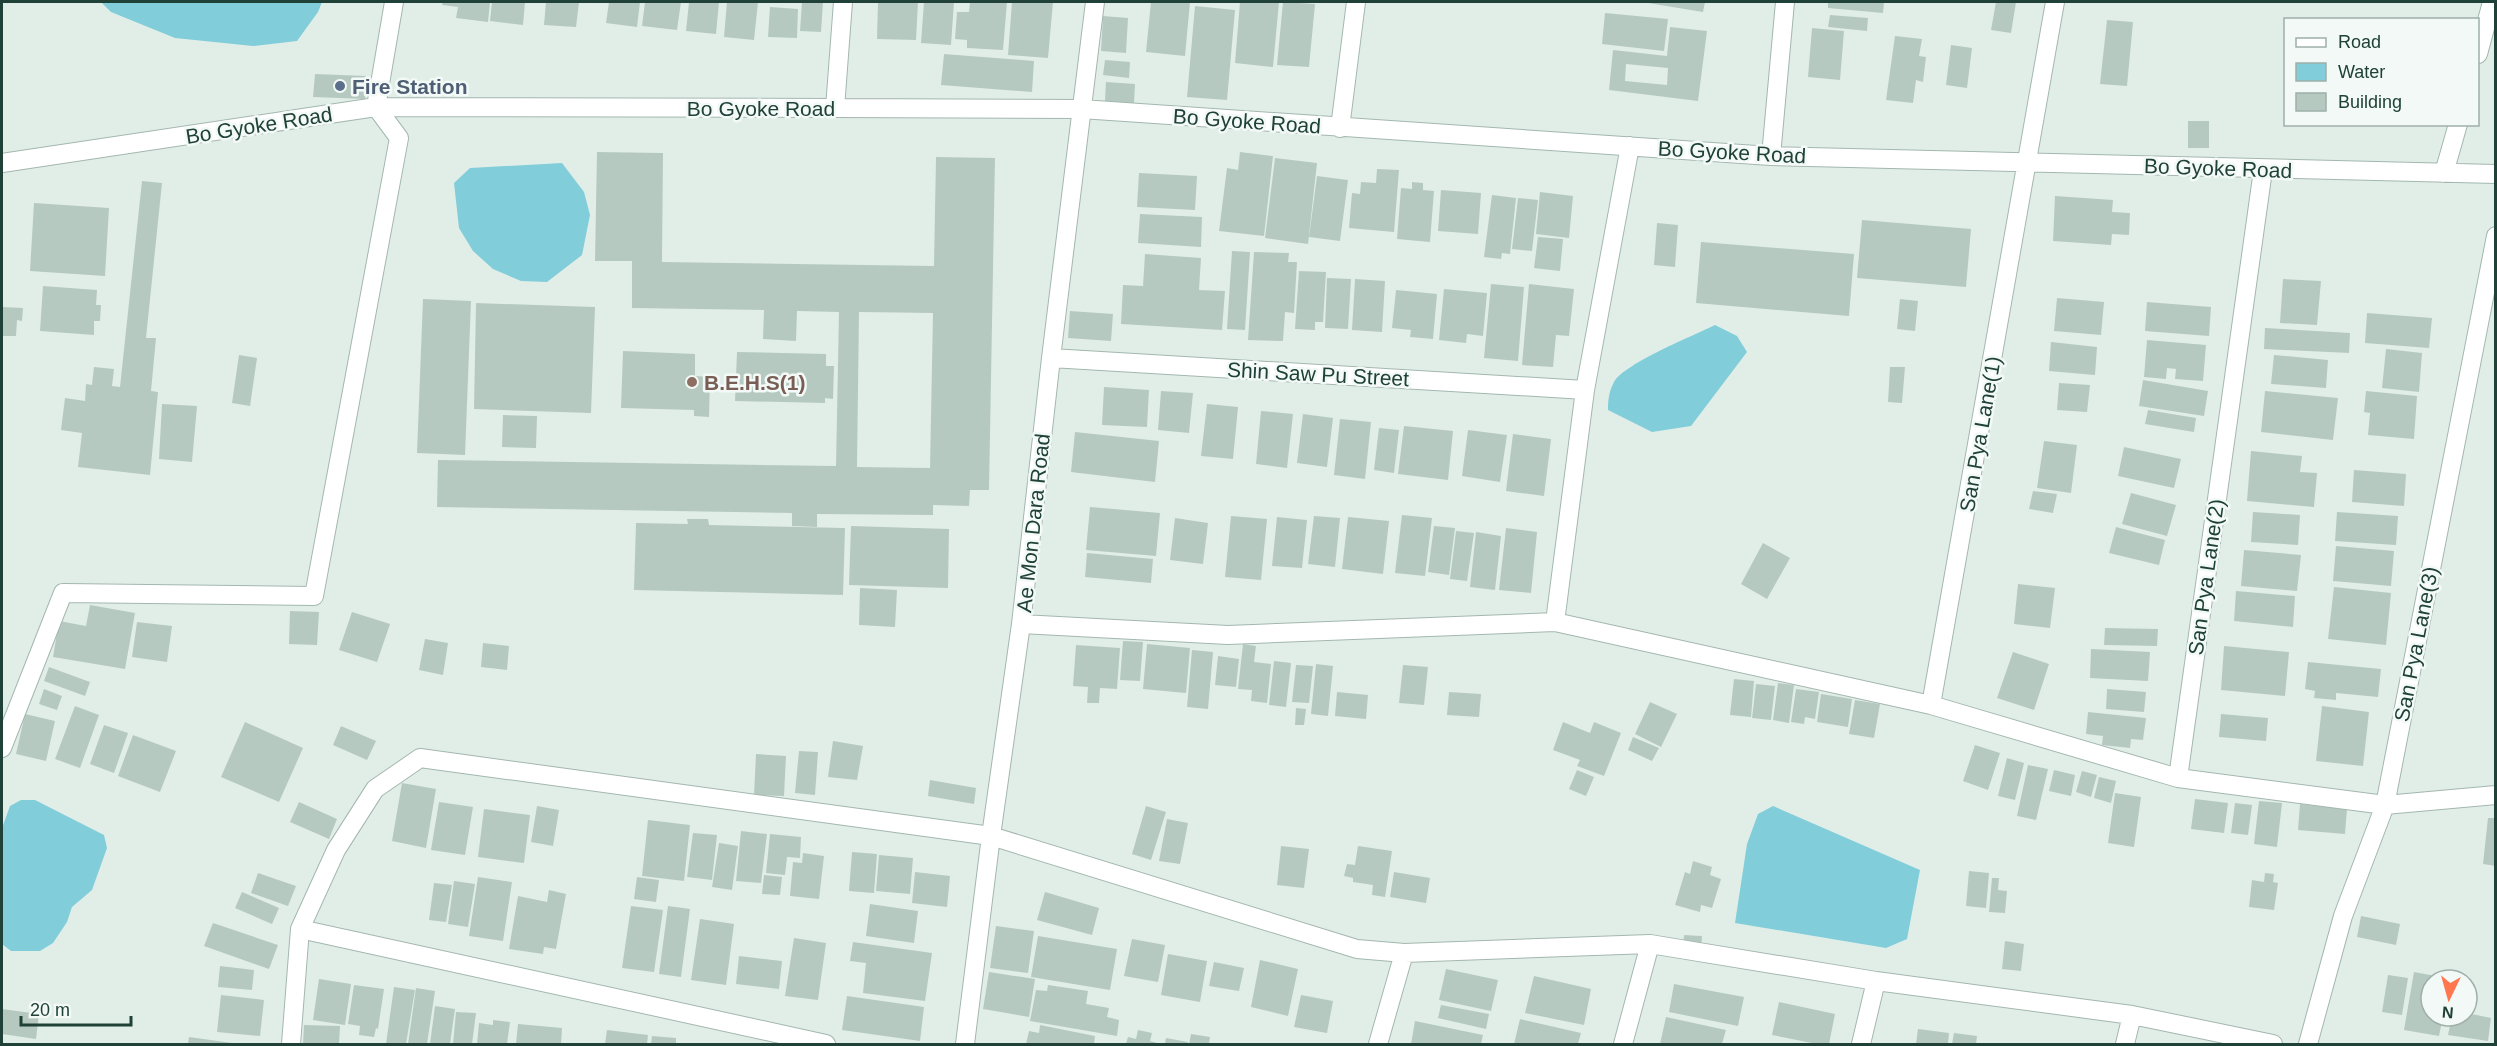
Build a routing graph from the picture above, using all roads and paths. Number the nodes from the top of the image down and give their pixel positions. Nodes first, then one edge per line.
1 (394, 2) edge
2 (843, 2) edge
3 (1095, 2) edge
4 (1356, 2) edge
5 (1785, 2) edge
6 (2055, 2) edge
7 (2492, 2) edge
8 (2479, 50) edge
9 (376, 107) junction
10 (835, 108) junction
11 (1081, 109) junction
12 (2457, 126) edge
13 (1340, 128) junction
14 (1630, 146) junction
15 (1771, 156) junction
16 (2, 163) edge
17 (2028, 163) junction
18 (2263, 170) junction
19 (2444, 173) junction
20 (2496, 174) edge
21 (2496, 236) edge
22 (1051, 358) junction
23 (1585, 390) junction
24 (1555, 622) junction
25 (1022, 624) junction
26 (1932, 705) junction
27 (2, 748) edge
28 (2178, 778) junction
29 (2496, 795) edge
30 (2385, 805) junction
31 (991, 836) junction
32 (300, 929) junction
33 (1650, 944) junction
34 (1404, 953) junction
35 (1876, 981) junction
36 (2132, 1015) junction
37 (291, 1044) edge
38 (826, 1044) edge
39 (965, 1044) edge
40 (1378, 1044) edge
41 (1623, 1044) edge
42 (1861, 1044) edge
43 (2125, 1044) edge
44 (2273, 1044) edge
45 (2308, 1044) edge

1 - 9 street
2 - 10 street
3 - 11 street, Ae Mon Dara Road
4 - 13 street
5 - 15 street
6 - 17 street, San Pya Lane(1)
7 - 8 street
9 - 10 street, Bo Gyoke Road
9 - 16 street, Bo Gyoke Road
9 - 27 street
10 - 11 street, Bo Gyoke Road
11 - 13 street, Bo Gyoke Road
11 - 22 street, Ae Mon Dara Road
12 - 19 street
13 - 14 street, Bo Gyoke Road
14 - 15 street, Bo Gyoke Road
14 - 23 street
15 - 17 street, Bo Gyoke Road
17 - 18 street, Bo Gyoke Road
17 - 26 street, San Pya Lane(1)
18 - 19 street, Bo Gyoke Road
18 - 28 street, San Pya Lane(2)
19 - 20 street, Bo Gyoke Road
21 - 30 street, San Pya Lane(3)
22 - 23 street, Shin Saw Pu Street
22 - 25 street, Ae Mon Dara Road
23 - 24 street
24 - 25 street
24 - 26 street
25 - 31 street, Ae Mon Dara Road
26 - 28 street
28 - 30 street
29 - 30 street
30 - 45 street, San Pya Lane(3)
31 - 32 street
31 - 34 street
31 - 39 street, Ae Mon Dara Road
32 - 37 street
32 - 38 street
33 - 34 street
33 - 35 street
33 - 41 street
34 - 40 street
35 - 36 street
35 - 42 street
36 - 43 street
36 - 44 street

